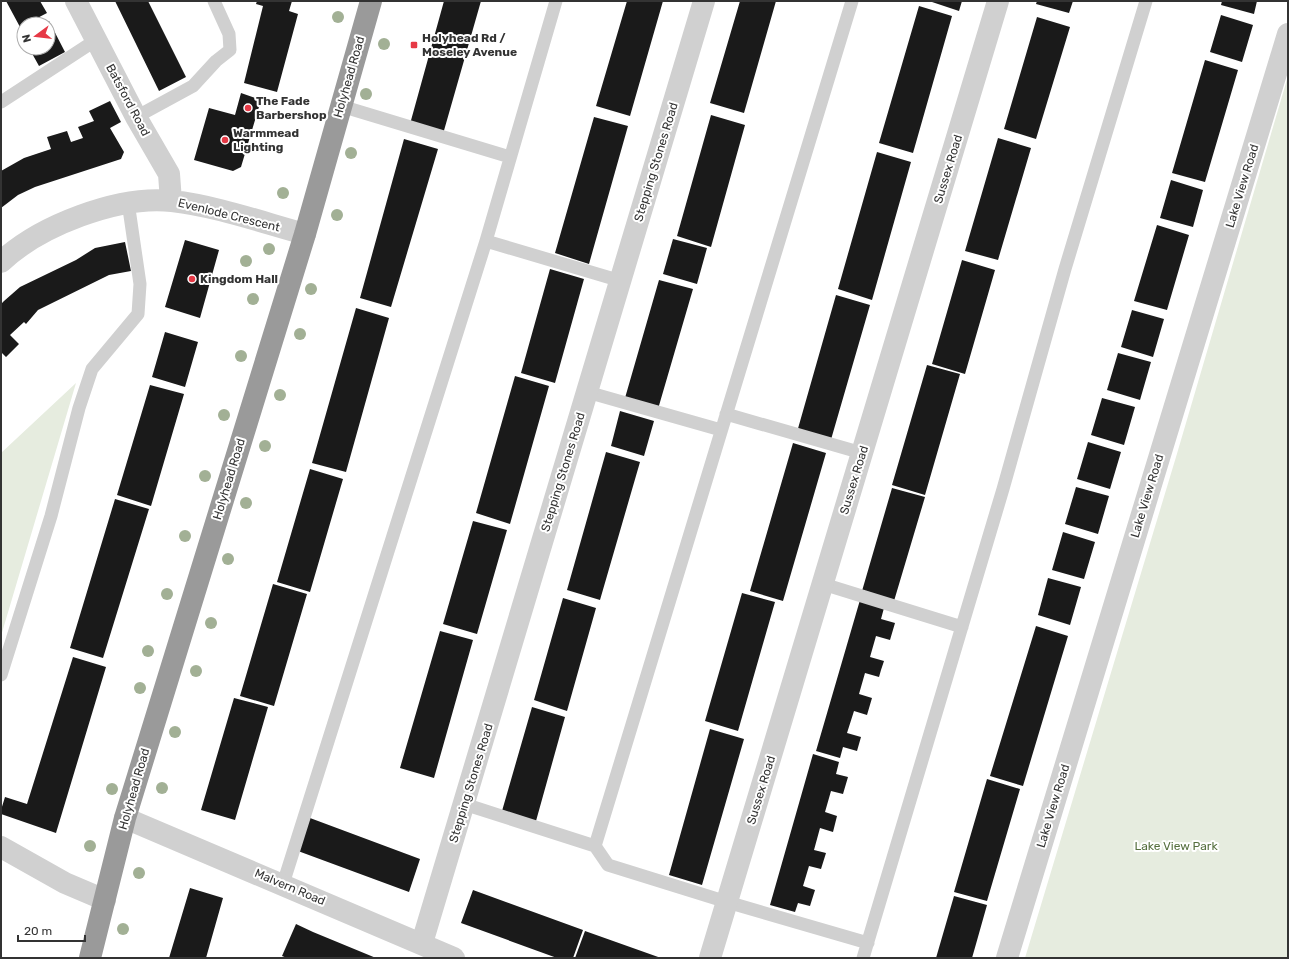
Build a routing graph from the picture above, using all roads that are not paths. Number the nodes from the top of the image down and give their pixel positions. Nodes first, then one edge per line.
1 (76, 1) edge
2 (214, 1) edge
3 (370, 1) edge
4 (556, 1) edge
5 (704, 1) edge
6 (852, 1) edge
7 (998, 1) edge
8 (1146, 1) edge
9 (1288, 34) edge
10 (96, 40) junction
11 (209, 82) dead end
12 (193, 86) junction
13 (1, 102) edge
14 (341, 106) junction
15 (136, 117) junction
16 (510, 157) junction
17 (171, 201) junction
18 (128, 202) junction
19 (305, 234) junction
20 (486, 241) junction
21 (1, 262) edge
22 (621, 281) junction
23 (587, 392) junction
24 (726, 414) junction
25 (721, 430) junction
26 (862, 453) junction
27 (823, 584) junction
28 (962, 627) junction
29 (1, 675) edge
30 (464, 804) junction
31 (125, 818) junction
32 (595, 846) junction
33 (1, 847) edge
34 (283, 884) junction
35 (105, 900) junction
36 (727, 902) junction
37 (868, 942) junction
38 (422, 943) junction
39 (90, 958) edge
40 (454, 958) edge
41 (710, 958) edge
42 (863, 958) edge
43 (1006, 958) edge

1 - 10 street, Batsford Road
2 - 12 lane
3 - 14 highway, Holyhead Road
4 - 16 lane
5 - 22 street, Stepping Stones Road
6 - 24 lane
7 - 26 street, Sussex Road
8 - 28 lane
9 - 43 street, Lake View Road
10 - 13 lane
10 - 15 street, Batsford Road
11 - 12 lane
12 - 15 lane
14 - 16 lane
14 - 19 highway, Holyhead Road
15 - 17 street, Batsford Road
16 - 20 lane
17 - 18 street, Evenlode Crescent
17 - 19 street, Evenlode Crescent
18 - 21 street, Evenlode Crescent
18 - 29 lane
19 - 31 highway, Holyhead Road
20 - 22 lane
20 - 34 lane
22 - 23 street, Stepping Stones Road
23 - 25 lane
23 - 30 street, Stepping Stones Road
24 - 25 lane
24 - 26 lane
25 - 32 lane
26 - 27 street, Sussex Road
27 - 28 lane
27 - 36 street, Sussex Road
28 - 37 lane
30 - 32 lane
30 - 38 street, Stepping Stones Road
31 - 34 street, Malvern Road
31 - 35 highway, Holyhead Road
32 - 36 lane
33 - 35 street
34 - 38 street, Malvern Road
35 - 39 highway, Holyhead Road
36 - 37 lane
36 - 41 street, Sussex Road
37 - 42 lane
38 - 40 street, Malvern Road

